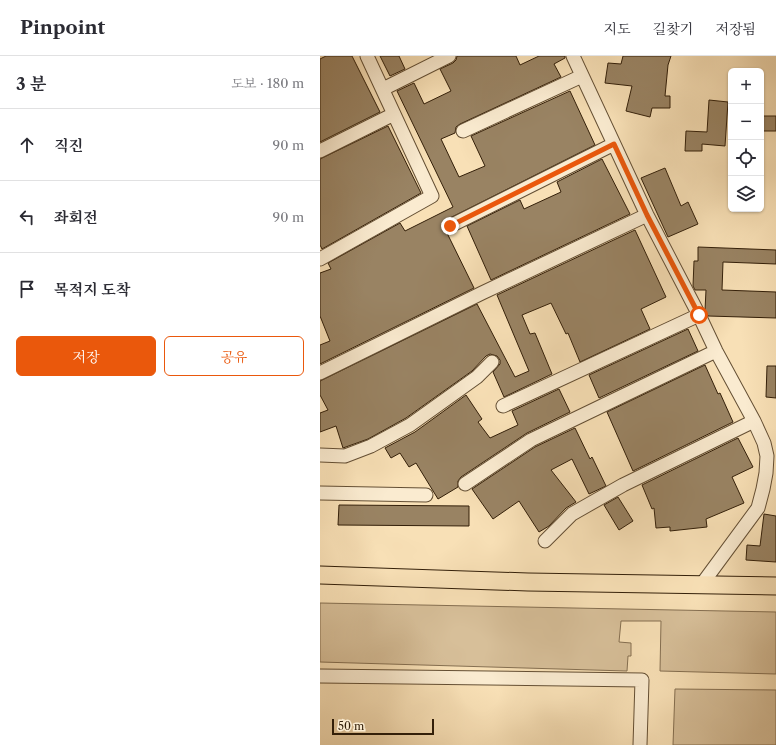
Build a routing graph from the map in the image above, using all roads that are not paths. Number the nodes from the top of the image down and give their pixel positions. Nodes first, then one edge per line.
1 (367, 56) edge
2 (449, 56) edge
3 (573, 56) edge
4 (582, 76) junction
5 (383, 89) junction
6 (394, 114) junction
7 (463, 131) dead end
8 (614, 144) junction
9 (320, 151) edge
10 (647, 215) junction
11 (450, 226) dead end
12 (320, 259) edge
13 (699, 315) junction
14 (716, 351) junction
15 (492, 362) dead end
16 (320, 373) edge
17 (503, 406) dead end
18 (754, 421) junction
19 (320, 455) edge
20 (465, 484) dead end
21 (320, 493) edge
22 (426, 495) dead end
23 (546, 541) dead end
24 (320, 576) edge
25 (702, 584) junction
26 (776, 586) edge
27 (320, 676) edge
28 (640, 745) edge

1 - 5 street
2 - 5 street
3 - 4 street
4 - 7 street
4 - 8 street
5 - 6 street
6 - 9 street
6 - 12 street
8 - 10 street
8 - 11 street
10 - 13 street
10 - 16 street
13 - 14 street
13 - 17 street
14 - 18 street
14 - 20 street
15 - 19 street
18 - 23 street
18 - 25 street
21 - 22 street
24 - 25 main road
25 - 26 main road
27 - 28 street

